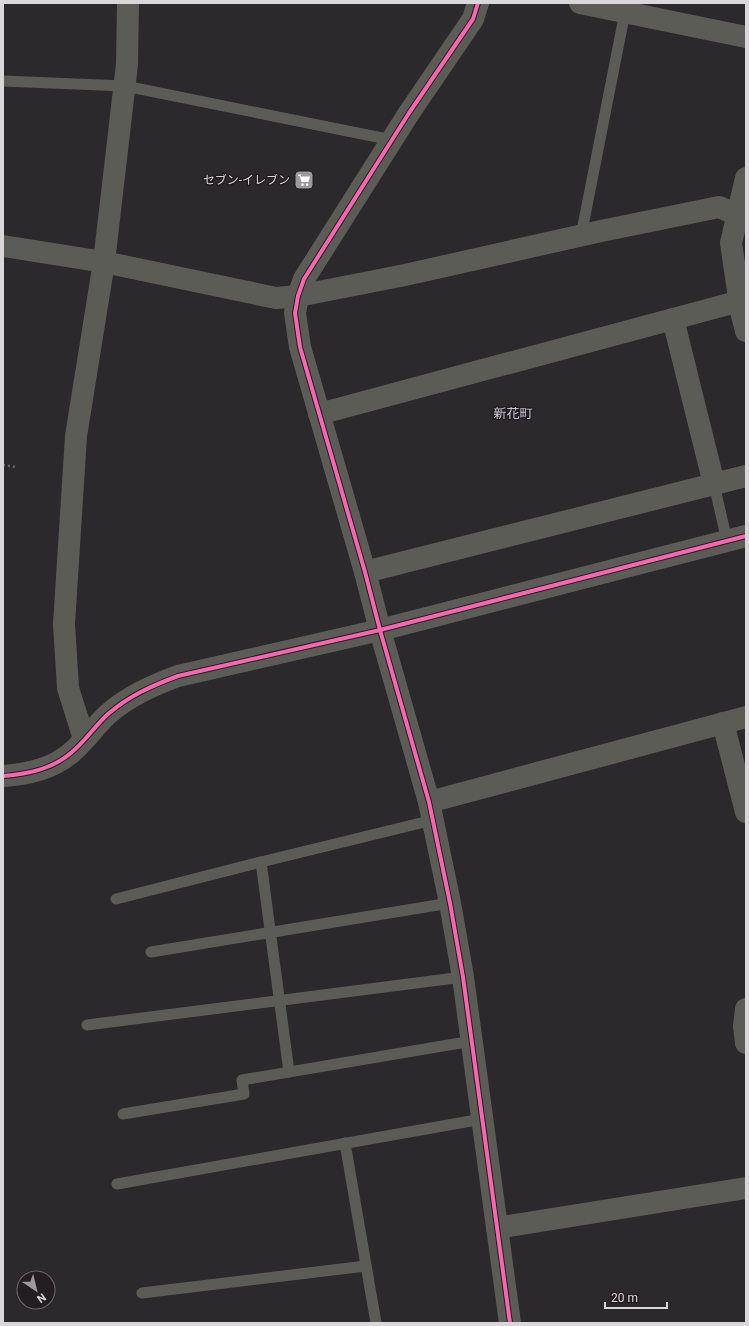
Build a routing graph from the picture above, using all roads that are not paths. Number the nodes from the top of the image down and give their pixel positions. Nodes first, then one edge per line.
1 (128, 3) edge
2 (478, 3) edge
3 (580, 3) edge
4 (626, 8) edge
5 (746, 37) edge
6 (3, 81) edge
7 (125, 86) junction
8 (392, 140) junction
9 (746, 178) edge
10 (738, 214) junction
11 (581, 236) junction
12 (3, 246) edge
13 (104, 262) junction
14 (298, 296) junction
15 (743, 313) edge
16 (673, 319) junction
17 (319, 414) junction
18 (746, 476) edge
19 (714, 484) junction
20 (737, 539) edge
21 (366, 572) junction
22 (380, 630) junction
23 (746, 717) edge
24 (723, 723) junction
25 (84, 739) junction
26 (3, 776) edge
27 (431, 811) junction
28 (746, 812) edge
29 (261, 862) junction
30 (116, 899) dead end
31 (450, 903) junction
32 (270, 933) junction
33 (151, 952) dead end
34 (463, 977) junction
35 (279, 1001) junction
36 (87, 1025) dead end
37 (472, 1041) junction
38 (289, 1072) junction
39 (123, 1114) dead end
40 (482, 1119) junction
41 (345, 1143) junction
42 (117, 1184) dead end
43 (746, 1188) edge
44 (497, 1228) junction
45 (366, 1266) junction
46 (142, 1293) dead end
47 (376, 1323) edge
48 (510, 1323) edge

1 - 7 street
2 - 8 street
3 - 4 street
4 - 5 street
4 - 11 lane
6 - 7 lane
7 - 8 lane
7 - 13 street
8 - 14 street
9 - 10 street
10 - 11 street
10 - 15 street
11 - 14 street
12 - 13 street
13 - 14 street
13 - 25 street
14 - 17 street
15 - 16 street
16 - 17 street
16 - 19 street
17 - 21 street
18 - 19 street
19 - 20 lane
19 - 21 street
20 - 22 street
21 - 22 street
22 - 25 street
22 - 27 street
23 - 24 street
24 - 27 street
24 - 28 street
25 - 26 street
27 - 29 lane
27 - 31 street
29 - 30 lane
29 - 32 lane
31 - 32 lane
31 - 34 street
32 - 33 lane
32 - 35 lane
34 - 35 lane
34 - 37 street
35 - 36 lane
35 - 38 lane
37 - 38 lane
37 - 40 street
38 - 39 lane
40 - 41 lane
40 - 44 street
41 - 42 lane
41 - 45 lane
43 - 44 street
44 - 48 street
45 - 46 lane
45 - 47 lane

